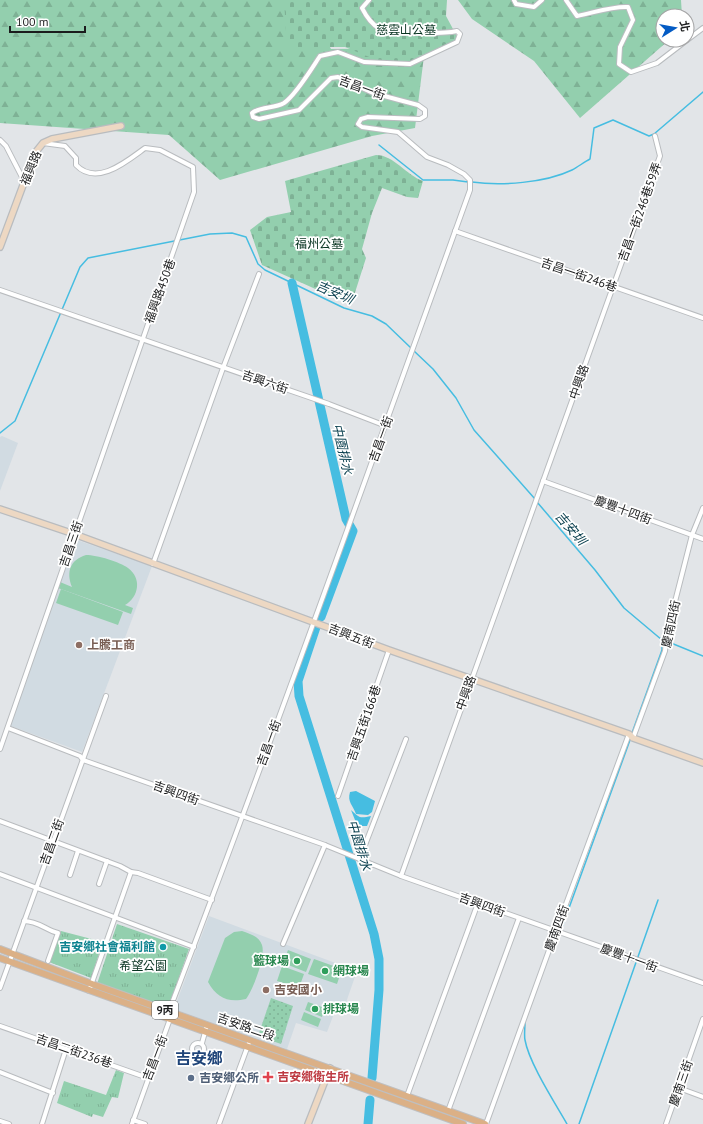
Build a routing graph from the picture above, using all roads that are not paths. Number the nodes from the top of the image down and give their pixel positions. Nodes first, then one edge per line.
1 (369, 0) edge
2 (514, 0) edge
3 (542, 0) edge
4 (566, 0) edge
5 (677, 48) edge
6 (121, 126) dead end
7 (655, 136) dead end
8 (0, 140) edge
9 (43, 143) junction
10 (25, 183) junction
11 (455, 231) junction
12 (0, 244) edge
13 (259, 274) dead end
14 (612, 287) junction
15 (0, 290) edge
16 (703, 318) edge
17 (143, 340) junction
18 (223, 368) junction
19 (386, 426) junction
20 (543, 482) junction
21 (703, 508) edge
22 (0, 509) edge
23 (74, 534) junction
24 (692, 535) junction
25 (703, 539) edge
26 (153, 564) junction
27 (314, 621) junction
28 (388, 650) junction
29 (471, 677) junction
30 (106, 696) dead end
31 (8, 728) junction
32 (631, 736) junction
33 (406, 738) dead end
34 (0, 749) edge
35 (83, 760) junction
36 (703, 763) edge
37 (338, 796) dead end
38 (243, 817) junction
39 (0, 821) edge
40 (52, 841) junction
41 (324, 845) junction
42 (78, 851) junction
43 (362, 859) junction
44 (107, 861) junction
45 (131, 872) junction
46 (0, 874) edge
47 (70, 875) dead end
48 (401, 876) junction
49 (99, 884) dead end
50 (36, 887) junction
51 (212, 900) junction
52 (478, 903) junction
53 (115, 918) junction
54 (519, 918) junction
55 (24, 921) junction
56 (556, 931) junction
57 (283, 944) dead end
58 (194, 947) junction
59 (0, 949) edge
60 (12, 954) junction
61 (0, 958) edge
62 (9, 961) junction
63 (48, 961) dead end
64 (703, 983) edge
65 (92, 984) junction
66 (0, 988) edge
67 (89, 991) junction
68 (169, 1011) junction
69 (170, 1019) junction
70 (703, 1019) edge
71 (207, 1025) junction
72 (0, 1026) edge
73 (205, 1032) junction
74 (250, 1040) junction
75 (202, 1043) dead end
76 (247, 1048) junction
77 (66, 1049) junction
78 (330, 1068) junction
79 (0, 1072) edge
80 (327, 1076) junction
81 (148, 1078) junction
82 (679, 1088) junction
83 (53, 1093) junction
84 (407, 1096) junction
85 (703, 1096) edge
86 (448, 1111) junction
87 (0, 1121) edge
88 (132, 1122) edge
89 (9, 1124) edge
90 (42, 1124) edge
91 (145, 1124) edge
92 (219, 1124) edge
93 (308, 1124) edge
94 (463, 1124) edge
95 (486, 1124) edge
96 (666, 1124) edge

1 - 11 street, 吉昌一街
2 - 3 street
4 - 5 street
6 - 9 street, 福興路
7 - 14 street, 吉昌一街246巷59弄
8 - 10 street
9 - 10 street, 福興路
9 - 17 street, 福興路450巷
10 - 12 street, 福興路
11 - 14 street, 吉昌一街246巷
11 - 19 street, 吉昌一街
13 - 18 street
14 - 16 street, 吉昌一街246巷
14 - 20 street, 中興路
15 - 17 street, 吉興六街
17 - 18 street, 吉興六街
17 - 23 street, 吉昌三街
18 - 19 street, 吉興六街
18 - 26 street
19 - 27 street, 吉昌一街
20 - 24 street, 慶豐十四街
20 - 29 street, 中興路
21 - 24 street, 慶南四街
22 - 23 street, 吉興五街
23 - 26 street, 吉興五街
23 - 31 street, 吉昌三街
24 - 25 street, 慶豐十四街
24 - 32 street, 慶南四街
26 - 27 street, 吉興五街
27 - 28 street, 吉興五街
27 - 38 street, 吉昌一街
28 - 29 street, 吉興五街
28 - 37 street, 吉興五街166巷
29 - 32 street, 吉興五街
29 - 48 street, 中興路
30 - 35 street, 吉昌二街
31 - 34 street, 吉昌三街
31 - 35 street, 吉興四街
32 - 36 street, 吉興五街
32 - 56 street, 慶南四街
33 - 43 street
35 - 38 street, 吉興四街
35 - 40 street, 吉昌二街
38 - 41 street, 吉興四街
38 - 51 street, 吉昌一街
39 - 40 street
40 - 42 street
40 - 50 street, 吉昌二街
41 - 43 street, 吉興四街
41 - 57 street
42 - 44 street
42 - 47 street
43 - 48 street, 吉興四街
44 - 45 street
44 - 49 street
45 - 51 street
45 - 53 street
46 - 50 street
48 - 52 street, 吉興四街
50 - 53 street
50 - 55 street, 吉昌二街
51 - 58 street, 吉昌一街
52 - 54 street, 吉興四街
52 - 84 street
53 - 58 street
53 - 65 street
54 - 56 street, 吉興四街
54 - 86 street
55 - 60 street, 吉昌二街
55 - 63 street
56 - 64 street, 慶豐十一街
56 - 95 street, 慶南四街
58 - 68 street, 吉昌一街
59 - 60 main road, 吉安路二段 / 9丙
60 - 62 street, 吉昌二街
60 - 65 main road, 吉安路二段 / 9丙
61 - 62 main road, 吉安路二段 / 9丙
62 - 66 street, 吉昌二街
62 - 67 main road, 吉安路二段 / 9丙
65 - 67 street
65 - 68 main road, 吉安路二段 / 9丙
67 - 69 main road, 吉安路二段 / 9丙
68 - 69 street, 吉昌一街
68 - 71 main road, 吉安路二段 / 9丙
69 - 73 main road, 吉安路二段 / 9丙
69 - 81 street, 吉昌一街
70 - 82 street, 慶南三街
71 - 73 street
71 - 74 main road, 吉安路二段 / 9丙
72 - 77 street, 吉昌二街236巷
73 - 75 street
73 - 76 main road, 吉安路二段 / 9丙
74 - 76 street
74 - 78 main road, 吉安路二段 / 9丙
76 - 80 main road, 吉安路二段 / 9丙
76 - 92 street
77 - 81 street, 吉昌二街236巷
77 - 83 street
78 - 80 street
78 - 84 main road, 吉安路二段 / 9丙
79 - 83 street
80 - 93 street
80 - 94 main road, 吉安路二段 / 9丙
81 - 88 street, 吉昌一街
82 - 85 street
82 - 96 street, 慶南三街
83 - 90 street
84 - 86 main road, 吉安路二段 / 9丙
86 - 95 main road, 吉安路二段 / 9丙
87 - 89 street
88 - 91 street

